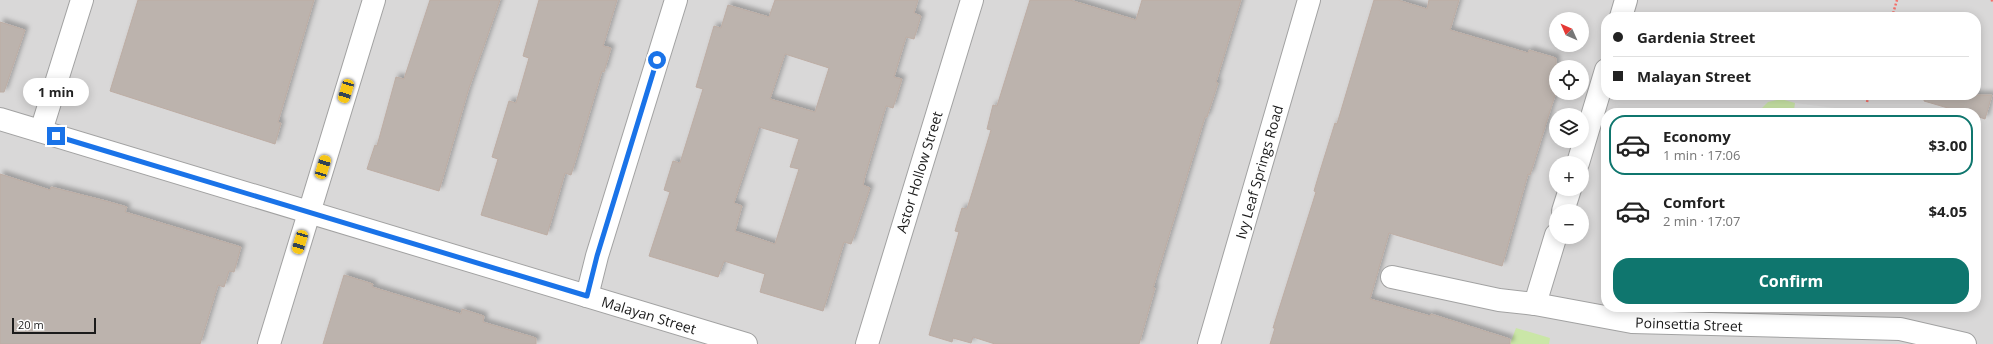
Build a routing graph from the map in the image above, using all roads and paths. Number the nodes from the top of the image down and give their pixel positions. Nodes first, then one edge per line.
1 (82, 0) edge
2 (374, 0) edge
3 (676, 0) edge
4 (972, 0) edge
5 (1309, 0) edge
6 (1626, 0) edge
7 (1897, 0) edge
8 (1623, 12) edge
9 (1893, 12) edge
10 (1601, 87) edge
11 (0, 119) edge
12 (40, 131) junction
13 (1580, 156) edge
14 (309, 212) junction
15 (1553, 244) edge
16 (1392, 277) dead end
17 (587, 296) junction
18 (1535, 304) junction
19 (269, 344) edge
20 (746, 344) edge
21 (867, 344) edge
22 (1208, 344) edge
23 (1965, 344) edge

1 - 12 street
2 - 14 street
3 - 17 street
4 - 21 street, Astor Hollow Street
5 - 22 street, Ivy Leaf Springs Road
6 - 8 street
7 - 9 path
10 - 13 street
11 - 12 street, Malayan Street
12 - 14 street, Malayan Street
14 - 17 street, Malayan Street
14 - 19 street
15 - 18 street
16 - 18 street, Poinsettia Street
17 - 20 street, Malayan Street
18 - 23 street, Poinsettia Street

